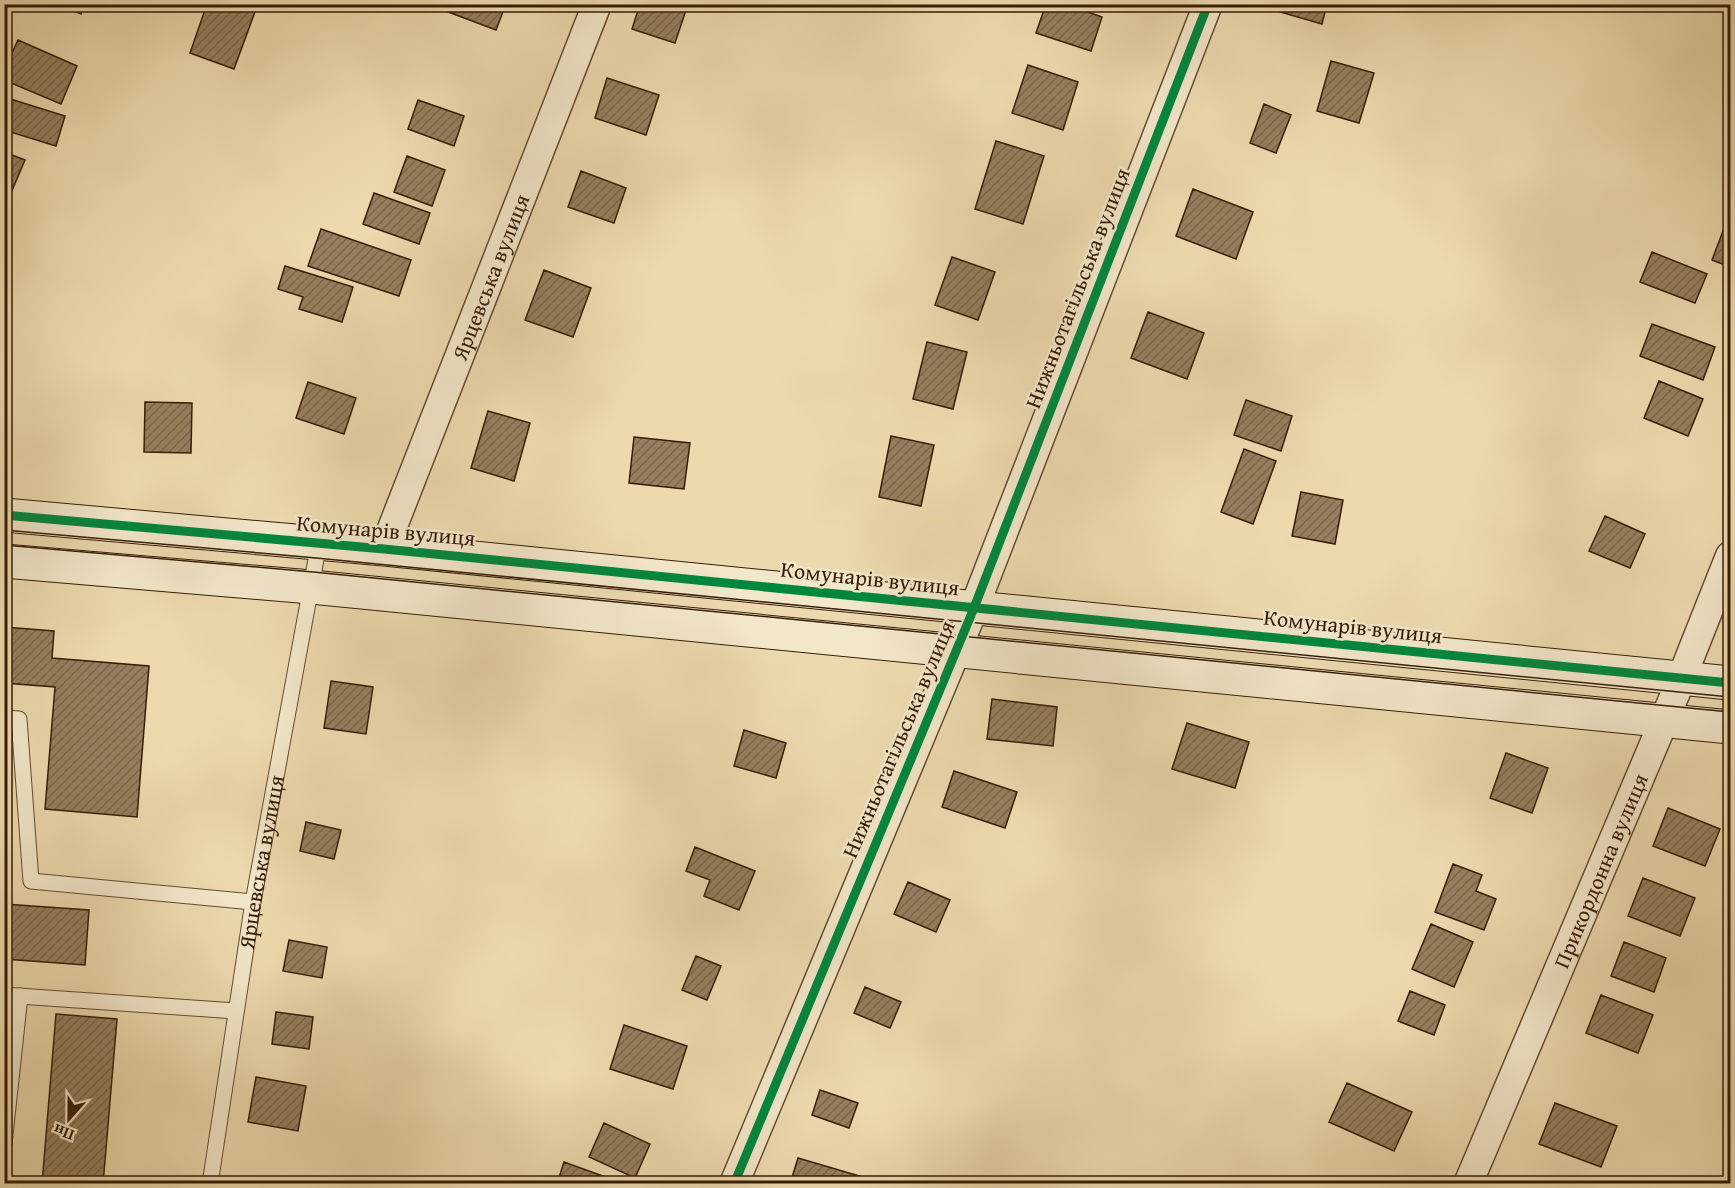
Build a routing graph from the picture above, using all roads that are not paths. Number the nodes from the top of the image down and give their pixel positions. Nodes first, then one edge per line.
1 (597, 4) edge
2 (1208, 4) edge
3 (4, 514) edge
4 (319, 543) junction
5 (384, 549) junction
6 (1731, 556) edge
7 (4, 561) edge
8 (311, 587) junction
9 (974, 608) junction
10 (957, 650) junction
11 (1681, 679) junction
12 (1731, 683) edge
13 (4, 718) edge
14 (1664, 720) junction
15 (1731, 727) edge
16 (253, 902) junction
17 (12, 995) edge
18 (236, 1011) junction
19 (4, 1144) edge
20 (210, 1184) edge
21 (734, 1184) edge
22 (1468, 1184) edge

1 - 5 street, Ярцевська вулиця
2 - 9 street, Нижньотагільська вулиця
3 - 4 street, Комунарів вулиця
4 - 5 street, Комунарів вулиця
4 - 8 lane, Ярцевська вулиця
5 - 9 street, Комунарів вулиця
6 - 11 street, Прикордонна вулиця
7 - 8 street
8 - 10 street
8 - 16 lane, Ярцевська вулиця
9 - 10 street, Нижньотагільська вулиця
9 - 11 street, Комунарів вулиця
10 - 14 street
10 - 21 street, Нижньотагільська вулиця
11 - 12 street, Комунарів вулиця
11 - 14 street, Прикордонна вулиця
13 - 16 lane
14 - 15 street
14 - 22 street, Прикордонна вулиця
16 - 18 lane, Ярцевська вулиця
17 - 18 lane
17 - 19 lane
18 - 20 lane, Ярцевська вулиця

